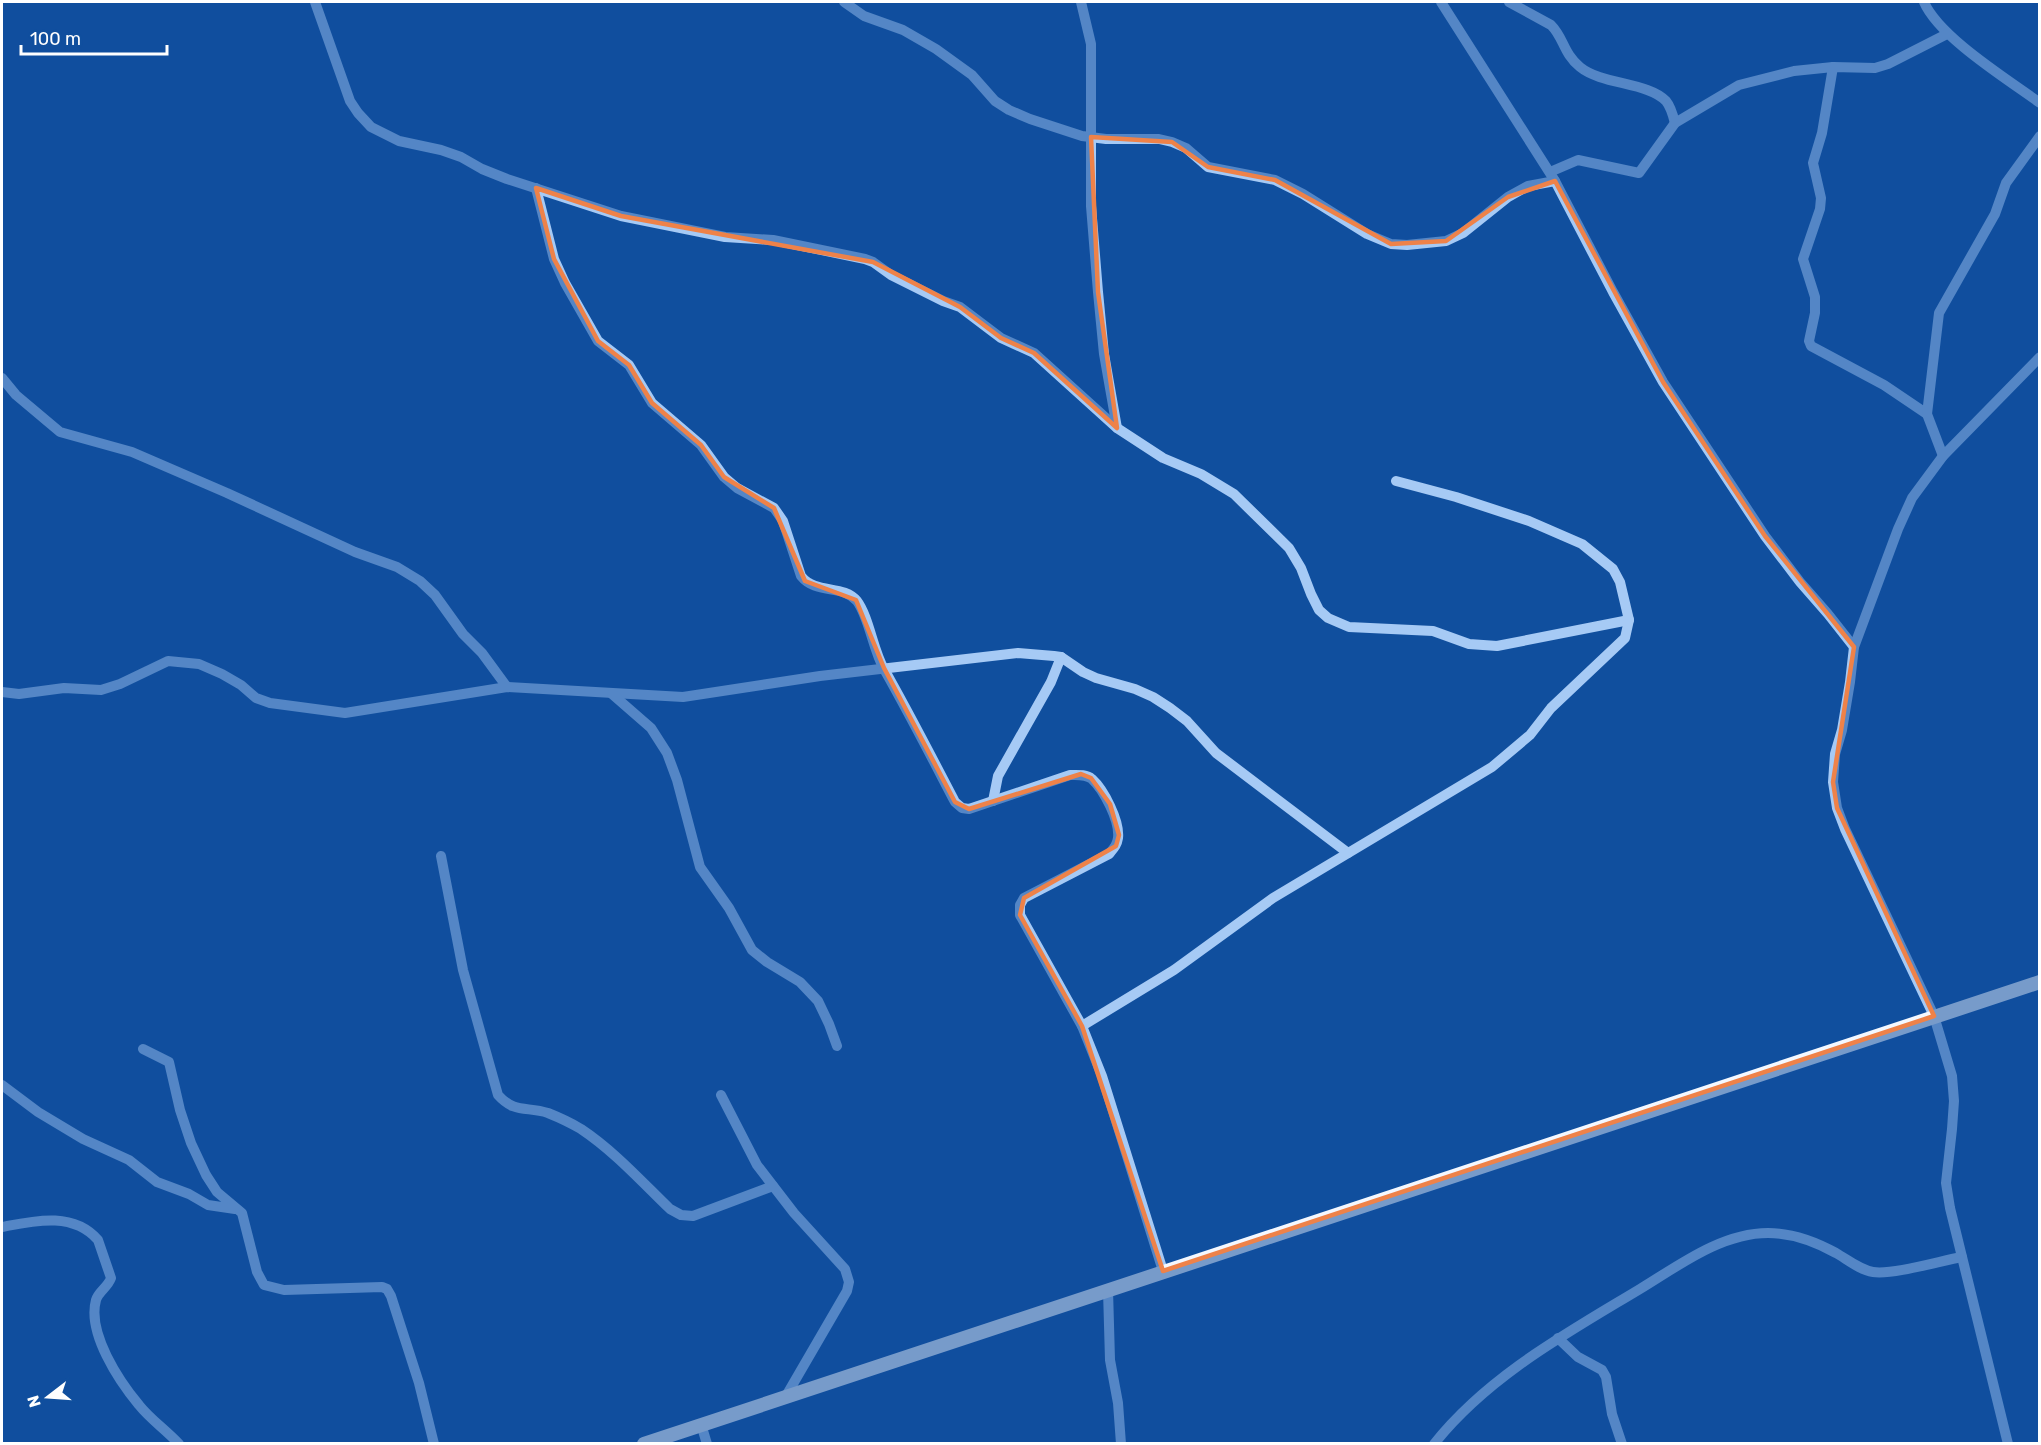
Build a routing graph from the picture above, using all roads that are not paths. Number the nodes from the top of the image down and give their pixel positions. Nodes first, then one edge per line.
1 (315, 2) edge
2 (844, 2) edge
3 (1081, 2) edge
4 (1441, 2) edge
5 (1509, 2) edge
6 (1924, 2) edge
7 (1947, 34) junction
8 (1833, 67) junction
9 (2040, 103) edge
10 (1675, 123) junction
11 (2040, 135) edge
12 (1091, 137) junction
13 (1552, 176) junction
14 (536, 189) junction
15 (2040, 357) edge
16 (2, 378) edge
17 (1927, 414) junction
18 (1118, 428) junction
19 (1943, 456) junction
20 (1396, 481) dead end
21 (1629, 620) junction
22 (1854, 647) junction
23 (1061, 657) junction
24 (884, 668) junction
25 (507, 687) junction
26 (2, 692) edge
27 (612, 693) junction
28 (993, 801) junction
29 (1348, 853) junction
30 (441, 855) dead end
31 (2040, 982) edge
32 (1934, 1016) junction
33 (1082, 1026) junction
34 (837, 1046) dead end
35 (143, 1049) dead end
36 (2, 1085) edge
37 (721, 1095) dead end
38 (773, 1186) junction
39 (235, 1209) junction
40 (2, 1227) edge
41 (1962, 1257) junction
42 (1163, 1271) junction
43 (1108, 1290) junction
44 (1558, 1338) junction
45 (786, 1396) junction
46 (701, 1424) junction
47 (179, 1443) edge
48 (434, 1443) edge
49 (644, 1443) edge
50 (707, 1443) edge
51 (1121, 1443) edge
52 (1434, 1443) edge
53 (1622, 1443) edge
54 (2008, 1443) edge

1 - 14 street
2 - 12 street
3 - 12 street
4 - 13 street
5 - 10 street
6 - 7 street
7 - 8 street
7 - 9 street
8 - 10 street
8 - 17 street
10 - 13 street
11 - 17 street
12 - 13 street
12 - 18 street
13 - 22 street
14 - 18 street
14 - 24 street
15 - 19 street
16 - 25 street
17 - 19 street
18 - 21 street
19 - 22 street
20 - 21 street
21 - 29 street
22 - 32 street
23 - 24 street
23 - 28 street
23 - 29 street
24 - 27 street
24 - 28 street
25 - 26 street
25 - 27 street
27 - 34 street
28 - 33 street
29 - 33 street
30 - 38 street
31 - 32 main road
32 - 41 street
32 - 42 main road
33 - 42 street
35 - 39 street
36 - 39 street
37 - 38 street
38 - 45 street
39 - 48 street
40 - 47 street
41 - 44 street
41 - 54 street
42 - 43 main road
43 - 45 main road
43 - 51 street
44 - 52 street
44 - 53 street
45 - 46 main road
46 - 49 main road
46 - 50 street

